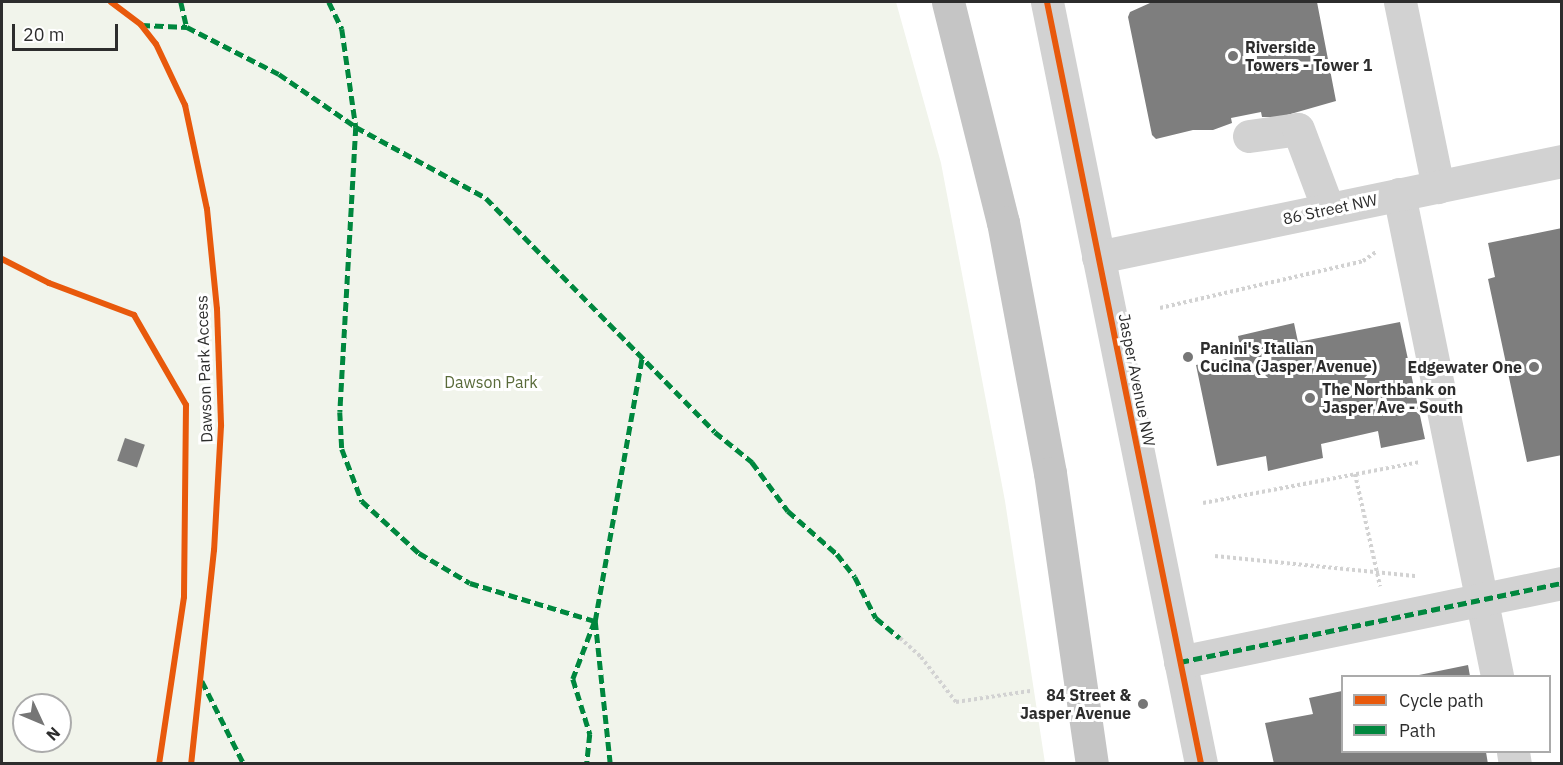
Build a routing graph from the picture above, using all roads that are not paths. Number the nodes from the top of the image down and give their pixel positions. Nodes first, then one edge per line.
1 (948, 2) edge
2 (1047, 2) edge
3 (1400, 2) edge
4 (1249, 136) dead end
5 (1562, 161) edge
6 (1438, 187) junction
7 (1399, 194) junction
8 (1328, 209) junction
9 (1098, 256) junction
10 (1562, 583) edge
11 (1482, 600) junction
12 (1180, 662) junction
13 (1497, 675) edge
14 (1092, 764) edge
15 (1201, 764) edge

1 - 14 main road
2 - 9 street, Jasper Avenue NW
3 - 6 street
4 - 8 street
5 - 6 street, 86 Street NW
6 - 7 street, 86 Street NW
7 - 8 street, 86 Street NW
7 - 11 street
8 - 9 street, 86 Street NW
9 - 12 street, Jasper Avenue NW
10 - 11 street
11 - 12 street
11 - 13 street
12 - 15 street, Jasper Avenue NW

